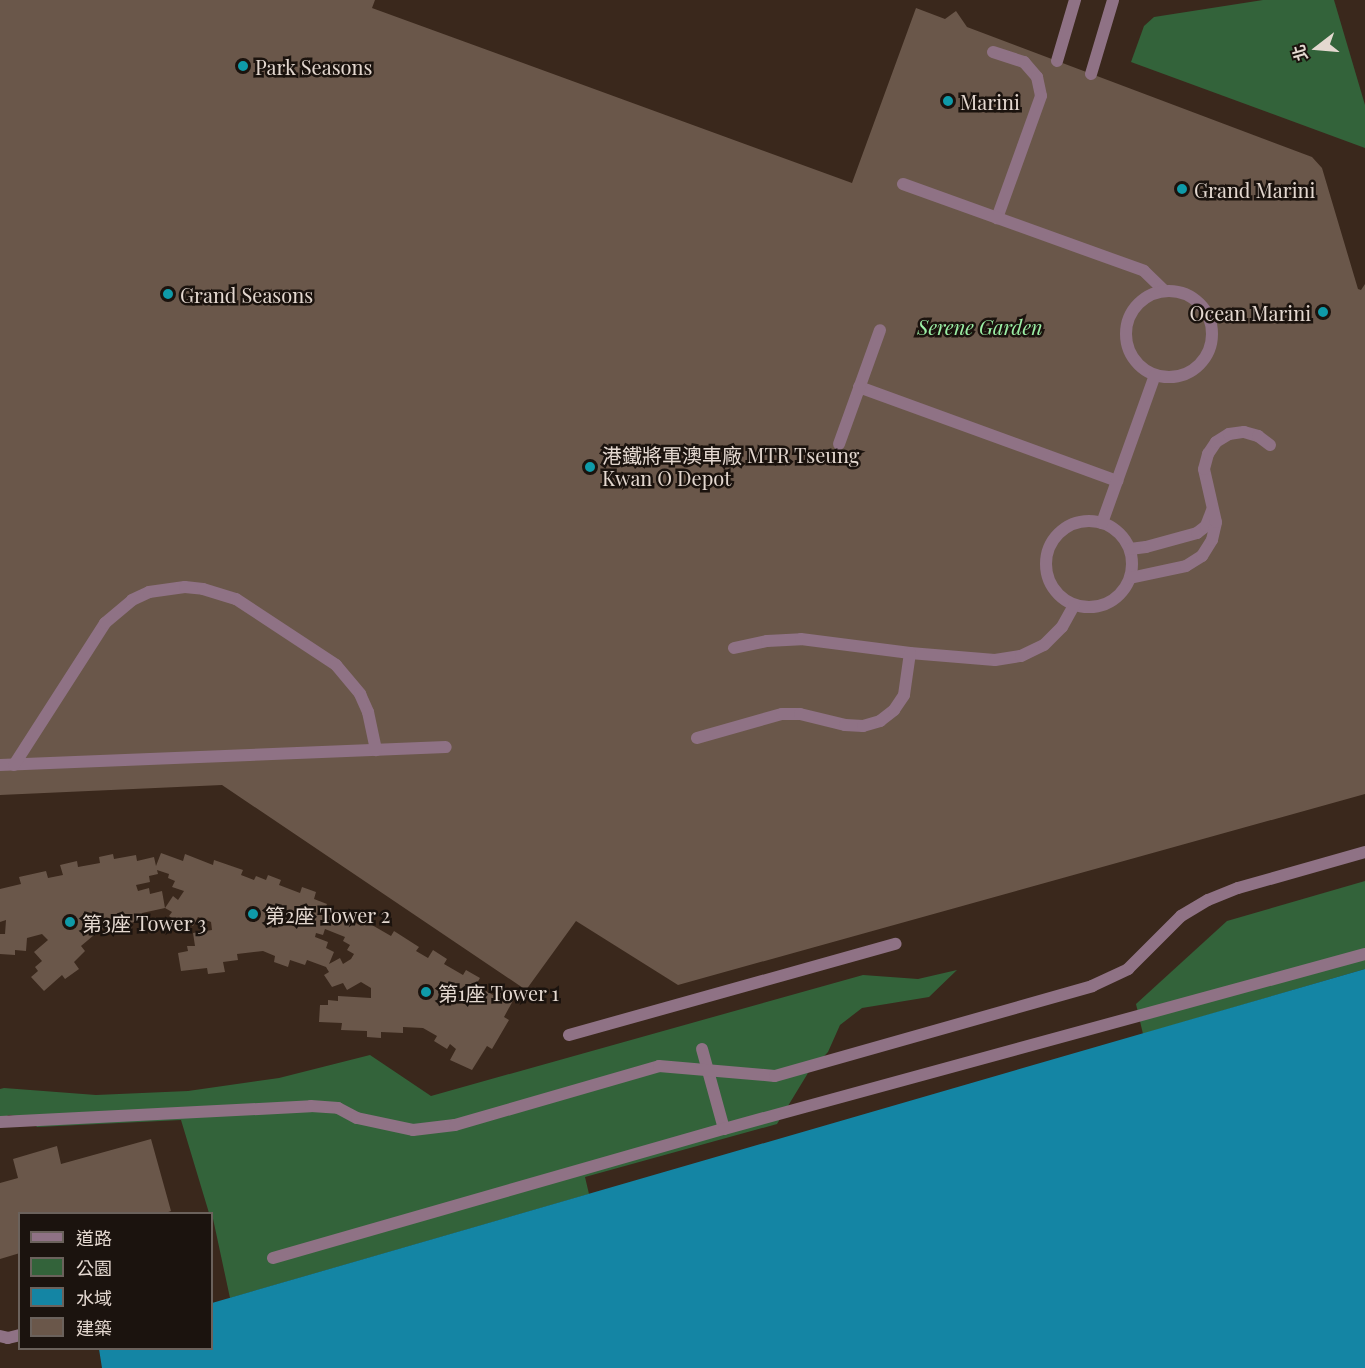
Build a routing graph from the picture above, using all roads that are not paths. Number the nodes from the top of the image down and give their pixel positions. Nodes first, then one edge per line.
1 (1075, 0) edge
2 (1113, 0) edge
3 (993, 52) dead end
4 (1057, 61) dead end
5 (1091, 74) dead end
6 (903, 184) dead end
7 (997, 218) junction
8 (1164, 290) junction
9 (880, 330) dead end
10 (1155, 375) junction
11 (860, 387) junction
12 (839, 444) dead end
13 (1270, 445) dead end
14 (1117, 481) junction
15 (1212, 504) junction
16 (1102, 523) junction
17 (1130, 549) junction
18 (1130, 578) junction
19 (1074, 605) junction
20 (734, 648) dead end
21 (910, 653) junction
22 (697, 738) dead end
23 (446, 747) dead end
24 (376, 750) junction
25 (0, 765) edge
26 (14, 765) junction
27 (1365, 852) edge
28 (896, 944) dead end
29 (1365, 954) edge
30 (569, 1035) dead end
31 (702, 1050) dead end
32 (707, 1070) junction
33 (0, 1122) edge
34 (724, 1129) junction
35 (273, 1258) dead end
36 (0, 1336) edge
37 (18, 1336) edge

1 - 4 street
2 - 5 street
3 - 7 street
6 - 7 street
7 - 8 street
8 - 10 street
8 - 10 street
9 - 11 street
10 - 14 street
11 - 12 street
11 - 14 street
13 - 15 street
14 - 16 street
15 - 17 street
15 - 18 street
16 - 17 street
16 - 19 street
17 - 18 street
18 - 19 street
19 - 21 street
20 - 21 street
21 - 22 street
23 - 24 street
24 - 26 street
24 - 26 street
25 - 26 street
27 - 32 street
28 - 30 street
29 - 34 street
31 - 32 street
32 - 33 street
32 - 34 street
34 - 35 street
36 - 37 street

